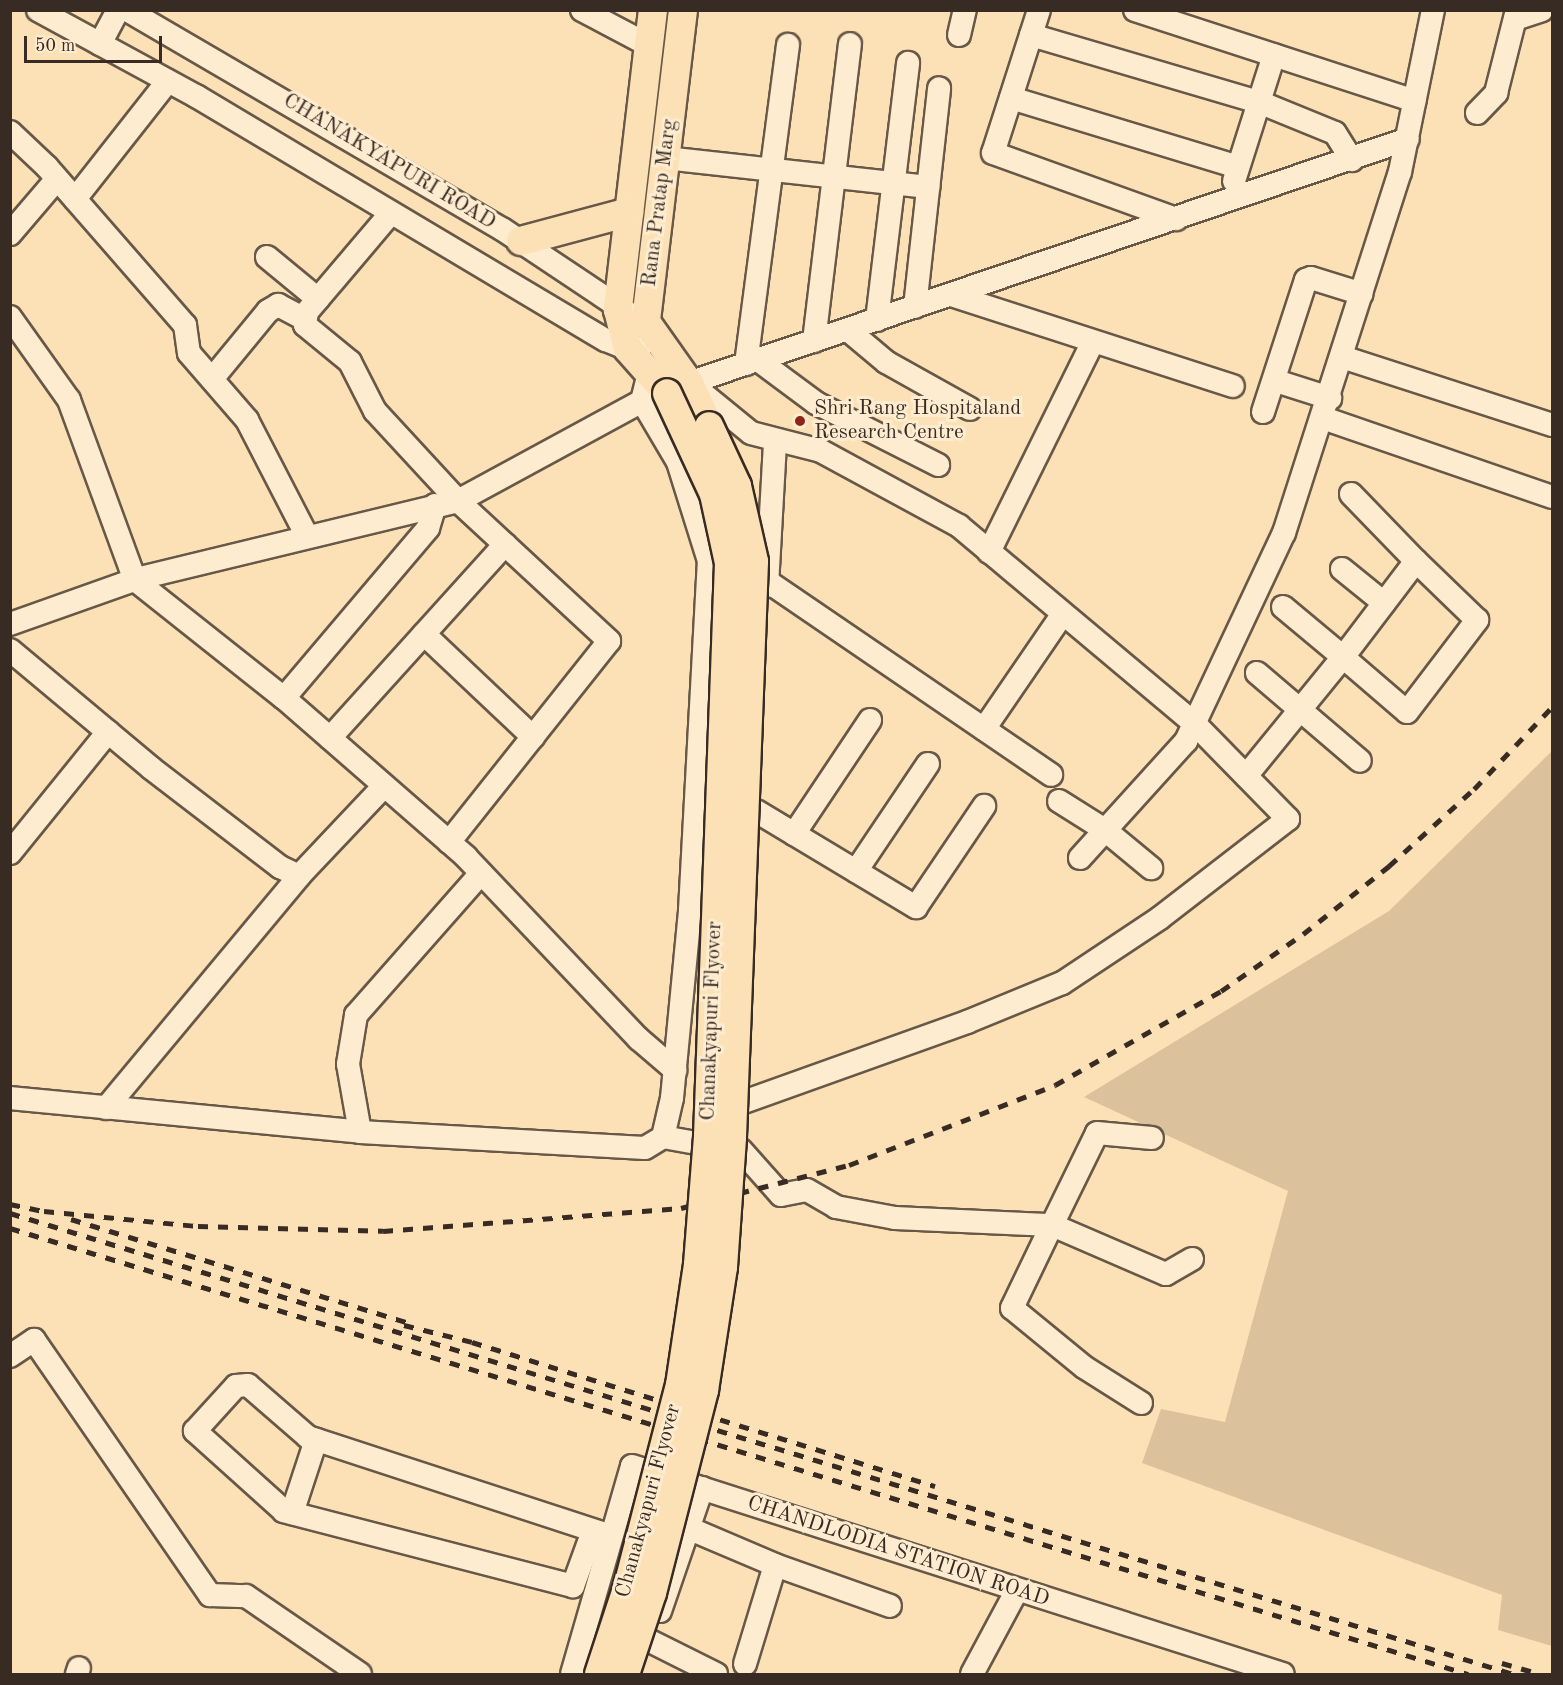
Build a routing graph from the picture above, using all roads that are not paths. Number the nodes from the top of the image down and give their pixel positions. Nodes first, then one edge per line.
1 (38, 10) edge
2 (118, 10) edge
3 (127, 10) edge
4 (582, 10) edge
5 (653, 10) edge
6 (683, 10) edge
7 (965, 10) edge
8 (1039, 10) edge
9 (1135, 10) edge
10 (1433, 10) edge
11 (1542, 10) edge
12 (1516, 15) edge
13 (1031, 34) junction
14 (959, 35) dead end
15 (100, 44) junction
16 (850, 44) dead end
17 (648, 45) junction
18 (788, 45) dead end
19 (1274, 56) junction
20 (909, 63) dead end
21 (168, 81) junction
22 (939, 88) dead end
23 (1011, 98) junction
24 (1415, 101) junction
25 (1259, 102) junction
26 (1477, 113) dead end
27 (10, 132) edge
28 (1408, 139) junction
29 (664, 158) junction
30 (1352, 160) junction
31 (1238, 167) junction
32 (769, 170) junction
33 (834, 177) junction
34 (57, 179) junction
35 (894, 183) junction
36 (928, 187) junction
37 (75, 199) junction
38 (1227, 202) junction
39 (629, 212) junction
40 (390, 214) junction
41 (1176, 219) junction
42 (10, 234) edge
43 (521, 241) junction
44 (267, 257) dead end
45 (1362, 294) junction
46 (951, 295) junction
47 (318, 299) junction
48 (915, 307) junction
49 (618, 310) junction
50 (10, 317) edge
51 (304, 319) junction
52 (877, 320) junction
53 (646, 322) junction
54 (848, 330) junction
55 (814, 341) junction
56 (1093, 342) junction
57 (663, 345) junction
58 (628, 349) junction
59 (1342, 357) junction
60 (752, 362) junction
61 (212, 379) junction
62 (1276, 381) junction
63 (1233, 386) dead end
64 (662, 388) junction
65 (1327, 408) junction
66 (970, 409) dead end
67 (1263, 412) dead end
68 (1551, 421) edge
69 (775, 441) junction
70 (938, 465) dead end
71 (1351, 494) dead end
72 (1552, 497) edge
73 (458, 501) junction
74 (435, 505) junction
75 (307, 536) junction
76 (505, 544) junction
77 (989, 552) junction
78 (1416, 561) junction
79 (1342, 569) dead end
80 (135, 580) junction
81 (767, 581) junction
82 (1384, 603) junction
83 (1282, 607) dead end
84 (1062, 615) junction
85 (10, 624) edge
86 (424, 634) junction
87 (10, 650) edge
88 (1343, 657) junction
89 (1257, 673) dead end
90 (284, 698) junction
91 (1300, 710) junction
92 (870, 720) dead end
93 (1195, 724) junction
94 (984, 729) junction
95 (108, 732) junction
96 (533, 737) junction
97 (330, 738) junction
98 (1360, 760) dead end
99 (928, 764) dead end
100 (1050, 775) dead end
101 (1246, 776) junction
102 (384, 786) junction
103 (1059, 801) dead end
104 (984, 806) dead end
105 (756, 811) junction
106 (1106, 830) junction
107 (794, 834) junction
108 (449, 842) junction
109 (10, 853) edge
110 (1080, 858) dead end
111 (1151, 868) dead end
112 (856, 871) junction
113 (481, 873) junction
114 (300, 876) junction
115 (675, 1070) junction
116 (10, 1098) edge
117 (741, 1102) junction
118 (106, 1108) junction
119 (360, 1132) junction
120 (663, 1137) junction
121 (1152, 1138) dead end
122 (741, 1150) junction
123 (1052, 1225) junction
124 (1192, 1259) dead end
125 (10, 1356) edge
126 (1141, 1404) dead end
127 (316, 1440) junction
128 (702, 1488) junction
129 (292, 1513) junction
130 (688, 1528) junction
131 (602, 1533) junction
132 (775, 1565) junction
133 (1016, 1592) junction
134 (890, 1606) dead end
135 (650, 1641) junction
136 (745, 1664) dead end
137 (360, 1674) edge
138 (572, 1674) edge
139 (599, 1674) edge
140 (625, 1674) edge
141 (639, 1674) edge
142 (716, 1674) edge
143 (972, 1674) edge
144 (1283, 1674) edge

1 - 15 street
2 - 15 street
3 - 43 street, CHANAKYAPURI ROAD
4 - 17 street
5 - 17 main road, Rana Pratap Marg
6 - 29 main road, Rana Pratap Marg
7 - 14 street
8 - 13 street
9 - 19 street
10 - 24 street
11 - 12 street
12 - 26 street
13 - 23 street
13 - 25 street
15 - 21 street
16 - 33 street
17 - 39 main road, Rana Pratap Marg
18 - 32 street
19 - 24 street
19 - 25 street
20 - 35 street
21 - 37 street
21 - 40 street
22 - 36 street
23 - 31 street
23 - 41 street
24 - 28 street
25 - 30 street
25 - 31 street
27 - 34 street
28 - 30 street
28 - 45 street
29 - 32 street
29 - 53 main road, Rana Pratap Marg
30 - 38 street
31 - 38 street
32 - 33 street
32 - 60 street
33 - 35 street
33 - 55 street
34 - 37 street
34 - 42 street
35 - 36 street
35 - 52 street
36 - 48 street
37 - 61 street
38 - 41 street
39 - 43 main road
39 - 49 main road, Rana Pratap Marg
40 - 47 street
40 - 58 street
41 - 46 street
43 - 49 street, CHANAKYAPURI ROAD
44 - 47 street
45 - 59 street
45 - 62 street
46 - 48 street
46 - 56 street
47 - 51 street
48 - 52 street
49 - 53 street, CHANAKYAPURI ROAD
49 - 58 main road, Rana Pratap Marg
50 - 80 street
51 - 61 street
51 - 73 street
52 - 54 street
53 - 57 main road
54 - 55 street
54 - 66 street
55 - 60 street
56 - 63 street
56 - 77 street
57 - 58 street
57 - 64 main road
58 - 64 main road, Rana Pratap Marg
59 - 65 street
59 - 68 street
60 - 64 street
60 - 70 street
61 - 75 street
62 - 65 street
62 - 67 street
64 - 69 street
64 - 73 street
64 - 115 street
64 - 139 main road, Chanakyapuri Flyover, bridge
64 - 140 main road, Chanakyapuri Flyover, bridge
65 - 72 street
65 - 93 street
69 - 77 street
69 - 81 street
71 - 78 street
73 - 74 street
73 - 76 street
74 - 75 street
74 - 90 street
75 - 80 street
76 - 86 street
76 - 96 street
77 - 84 street
78 - 82 street
78 - 88 street
79 - 82 street
80 - 85 street
80 - 90 street
81 - 94 street
81 - 105 street
82 - 88 street
83 - 88 street
84 - 93 street
84 - 94 street
86 - 96 street
86 - 97 street
87 - 95 street
88 - 91 street
89 - 91 street
90 - 97 street
91 - 98 street
91 - 101 street
92 - 107 street
93 - 101 street
93 - 106 street
94 - 100 street
95 - 109 street
95 - 114 street
96 - 108 street
97 - 102 street
99 - 112 street
101 - 117 street
102 - 108 street
102 - 114 street
103 - 106 street
104 - 112 street
105 - 107 street
105 - 117 street
106 - 110 street
106 - 111 street
107 - 112 street
108 - 113 street
113 - 115 street
113 - 119 street
114 - 118 street
115 - 120 street
116 - 118 street
117 - 122 street
118 - 119 street
119 - 120 street
120 - 122 street
121 - 123 street
122 - 123 street
123 - 124 street
123 - 126 street
125 - 137 street
127 - 129 street
127 - 129 street
127 - 131 street
128 - 130 street
128 - 131 street, CHANDLODIA STATION ROAD
128 - 133 street, CHANDLODIA STATION ROAD
129 - 131 street
130 - 132 street
130 - 135 street
131 - 138 street
132 - 134 street
132 - 136 street
133 - 143 street
133 - 144 street, CHANDLODIA STATION ROAD
135 - 141 street
135 - 142 street

